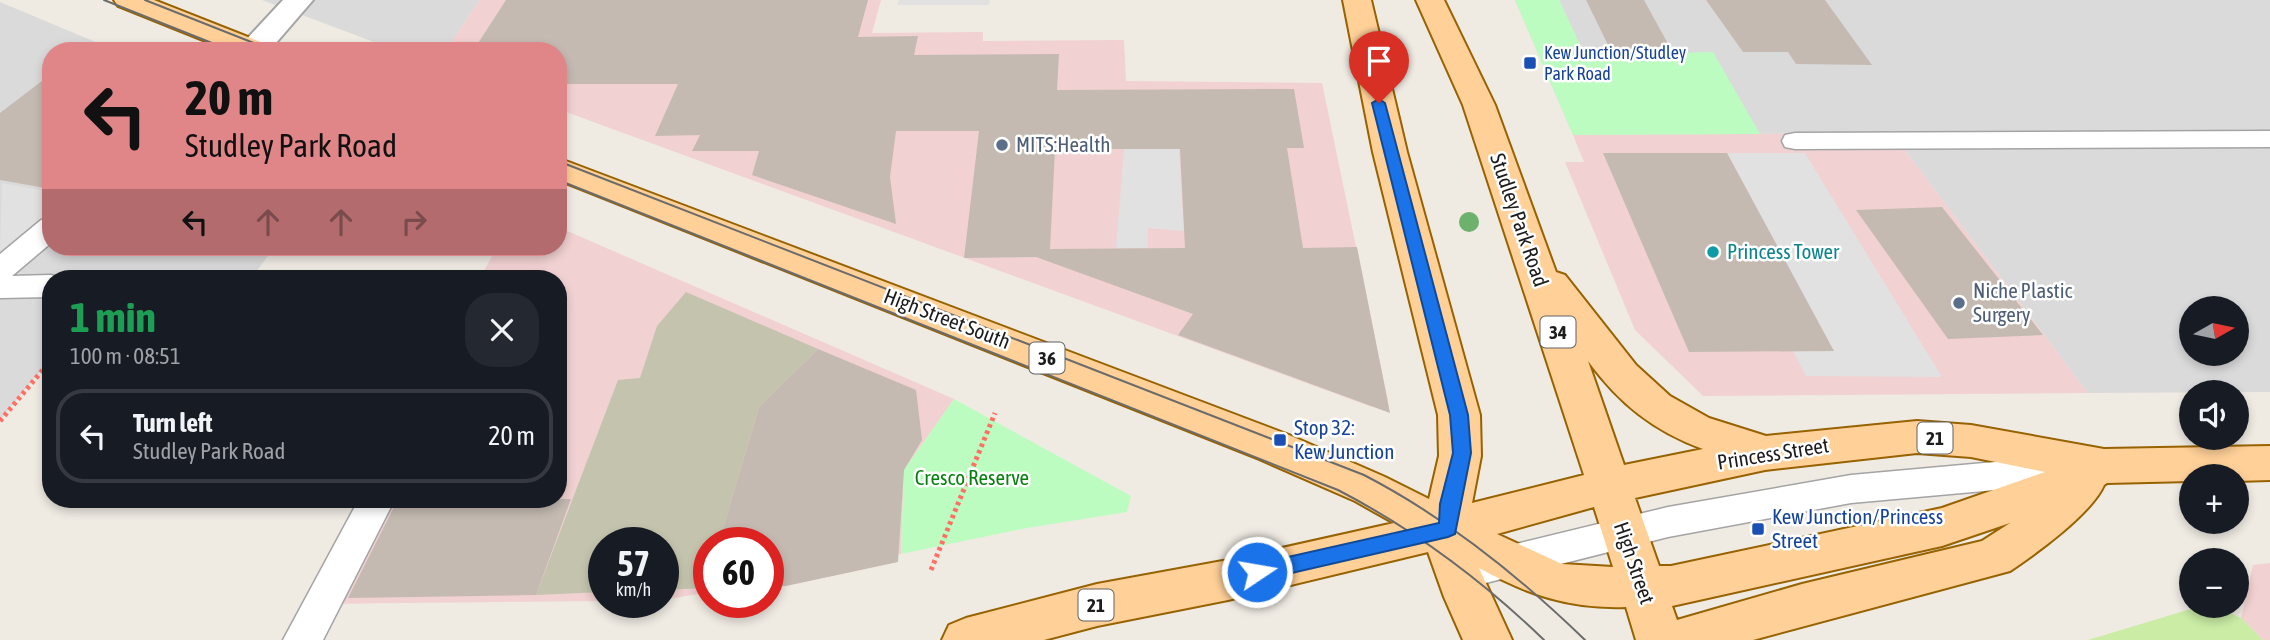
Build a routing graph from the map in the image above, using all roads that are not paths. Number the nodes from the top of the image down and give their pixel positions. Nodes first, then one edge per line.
1 (128, 0) edge
2 (299, 0) edge
3 (1357, 0) edge
4 (1435, 2) edge
5 (235, 42) edge
6 (262, 42) edge
7 (2270, 139) edge
8 (1795, 141) dead end
9 (567, 171) edge
10 (42, 234) edge
11 (1534, 261) junction
12 (0, 270) edge
13 (42, 286) edge
14 (0, 287) edge
15 (1765, 453) junction
16 (2270, 463) edge
17 (2104, 466) junction
18 (1608, 486) junction
19 (372, 508) edge
20 (1448, 529) junction
21 (1623, 531) junction
22 (1508, 562) junction
23 (1458, 574) junction
24 (1642, 587) junction
25 (303, 640) edge
26 (966, 640) edge
27 (1488, 640) edge
28 (1660, 640) edge
29 (1680, 640) edge

1 - 5 main road
2 - 6 street
3 - 20 main road
4 - 11 main road, Studley Park Road / 34
7 - 8 lane
9 - 20 main road, High Street South / 36
10 - 12 lane
11 - 15 main road
11 - 18 main road, Studley Park Road / 34
13 - 14 lane
15 - 17 main road, Princess Street / 21
15 - 18 main road, Princess Street / 21
16 - 17 main road, Princess Street / 21
17 - 21 lane
17 - 24 main road, Princess Street
17 - 29 main road
18 - 20 main road, Princess Street / 21
18 - 21 main road, High Street / 34
19 - 25 lane
20 - 22 main road, High Street South
20 - 23 main road
20 - 26 main road, 21
21 - 22 lane
21 - 24 main road, High Street / 34
22 - 23 lane
22 - 24 main road, Princess Street
23 - 27 main road
24 - 28 main road, High Street / 34

